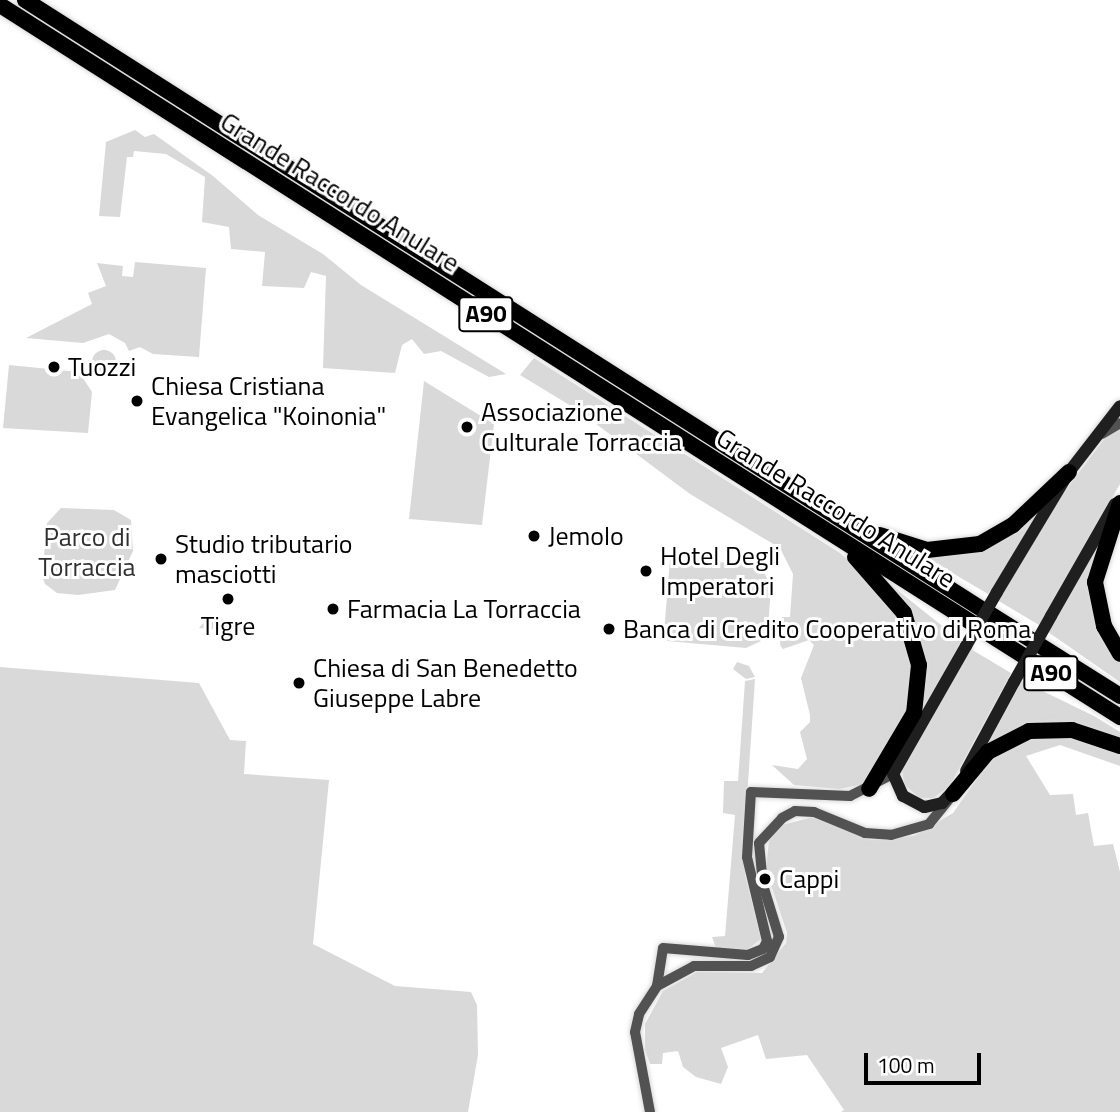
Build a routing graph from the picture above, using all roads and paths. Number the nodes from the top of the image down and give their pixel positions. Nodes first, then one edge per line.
1 (25, 0) edge
2 (0, 5) edge
3 (1120, 406) edge
4 (1120, 423) edge
5 (1089, 445) junction
6 (1069, 472) junction
7 (1120, 496) edge
8 (1120, 503) edge
9 (844, 522) junction
10 (819, 526) junction
11 (1120, 654) edge
12 (1120, 696) edge
13 (1120, 717) edge
14 (905, 730) junction
15 (1120, 746) edge
16 (893, 775) junction
17 (869, 789) junction
18 (953, 794) junction
19 (657, 986) junction
20 (650, 1112) edge

1 - 9 highway, Grande Raccordo Anulare / A90
2 - 10 highway, Grande Raccordo Anulare / A90
3 - 5 main road
4 - 5 street
5 - 6 main road
6 - 9 highway
6 - 16 main road, bridge
7 - 18 main road, bridge
8 - 11 highway
9 - 12 highway, Grande Raccordo Anulare / A90
10 - 13 highway, Grande Raccordo Anulare / A90
10 - 14 highway
14 - 16 highway
14 - 17 highway
15 - 18 highway
16 - 17 street
16 - 18 main road
17 - 19 street
18 - 19 street
19 - 20 street

